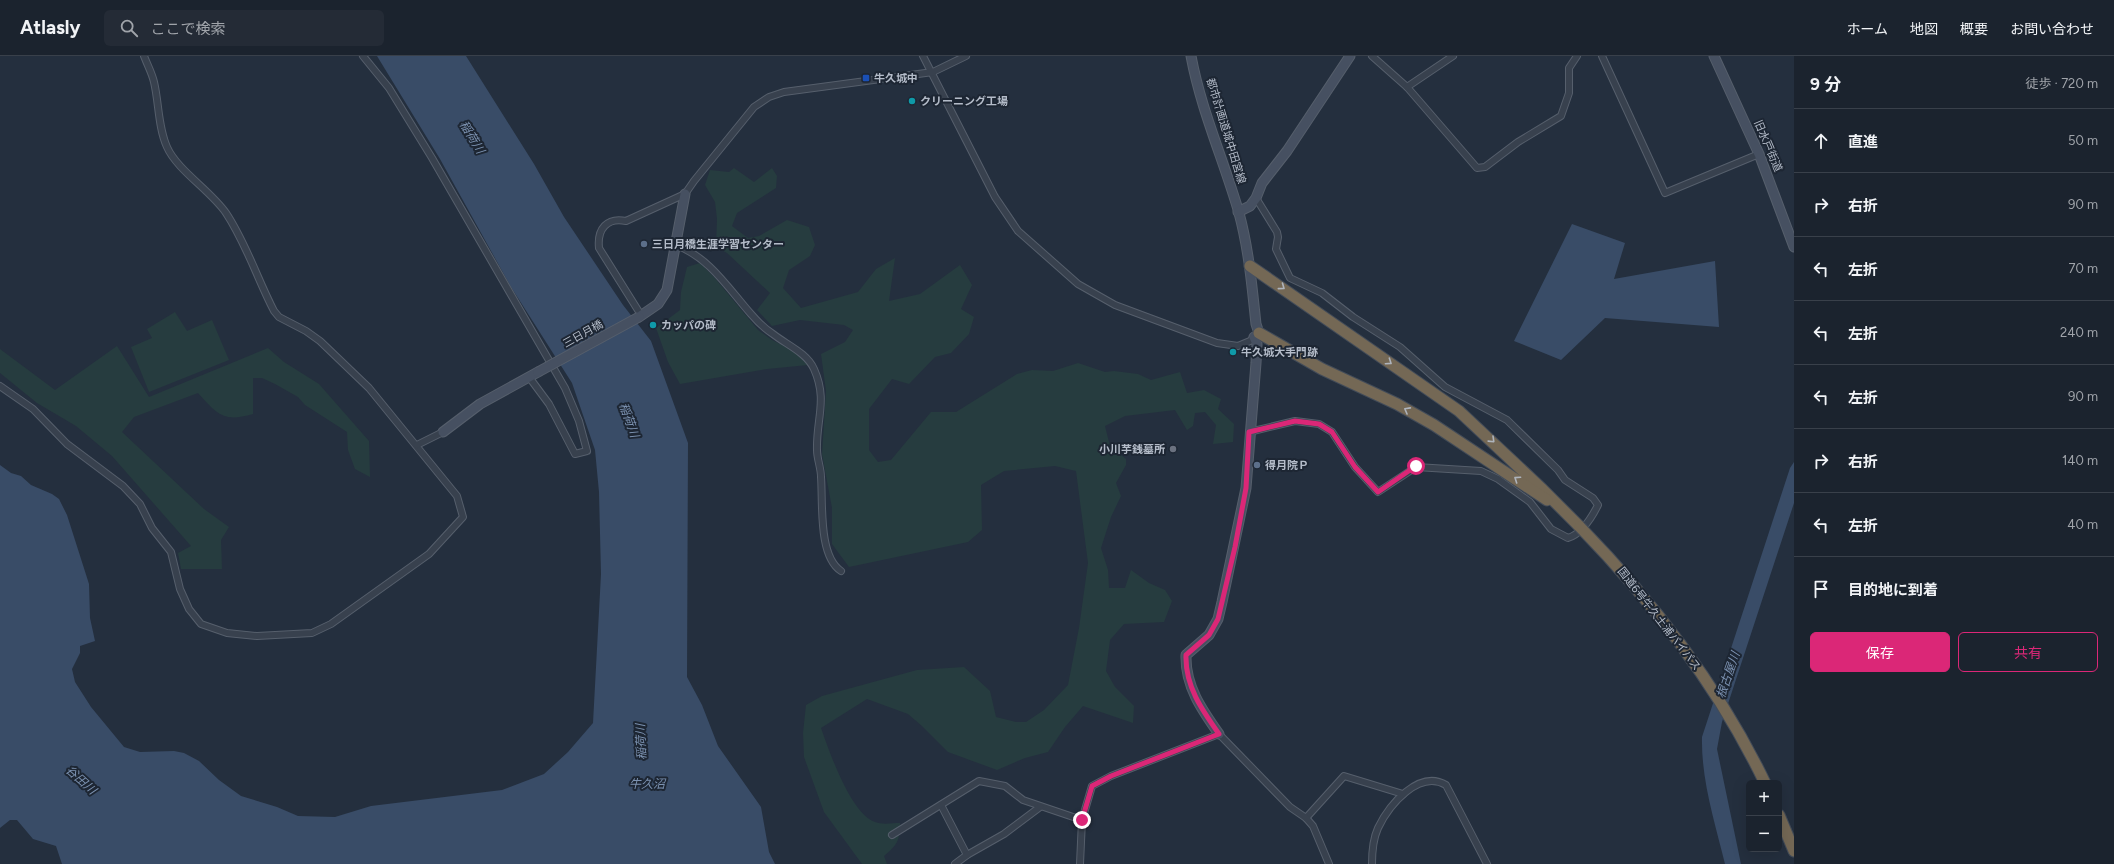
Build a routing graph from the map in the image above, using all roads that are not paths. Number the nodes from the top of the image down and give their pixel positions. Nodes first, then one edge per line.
1 (144, 56) edge
2 (364, 56) edge
3 (923, 56) edge
4 (966, 56) edge
5 (1191, 56) edge
6 (1350, 56) edge
7 (1372, 56) edge
8 (1453, 56) edge
9 (1577, 56) edge
10 (1602, 56) edge
11 (1714, 56) edge
12 (933, 72) junction
13 (1407, 87) junction
14 (1759, 154) junction
15 (685, 194) junction
16 (1256, 198) junction
17 (1238, 212) junction
18 (676, 245) junction
19 (1794, 247) edge
20 (1250, 266) junction
21 (640, 316) junction
22 (1256, 335) junction
23 (529, 377) junction
24 (0, 386) edge
25 (442, 432) joint
26 (1249, 432) junction
27 (417, 445) junction
28 (1561, 510) junction
29 (841, 572) dead end
30 (1219, 734) junction
31 (1763, 780) edge
32 (1403, 794) junction
33 (940, 805) junction
34 (1040, 807) junction
35 (1779, 816) edge
36 (1306, 818) junction
37 (1082, 820) junction
38 (892, 835) dead end
39 (1794, 851) edge
40 (967, 854) junction
41 (955, 864) edge
42 (1080, 864) edge
43 (1329, 864) edge
44 (1372, 864) edge
45 (1487, 864) edge

1 - 27 street
2 - 23 street
3 - 12 street
4 - 12 street
5 - 17 street, 都市計画道城中田宮線
6 - 16 street
7 - 13 street
8 - 13 street
9 - 13 street
10 - 14 street
11 - 14 street, 旧水戸街道
12 - 15 street
12 - 22 street
14 - 19 street, 旧水戸街道
15 - 18 street, 三日月橋
15 - 21 street
16 - 17 street
16 - 26 street
17 - 20 street, 都市計画道城中田宮線
18 - 21 street, 三日月橋
18 - 29 street
20 - 22 street, 都市計画道城中田宮線
20 -> 28 highway
21 - 23 street, 三日月橋, bridge
22 - 26 street, 都市計画道城中田宮線
28 -> 22 highway
23 - 25 street, 三日月橋
24 - 27 street
25 - 27 street
26 - 30 street, 都市計画道城中田宮線
28 - 31 highway, 国道6号牛久土浦バイパス, bridge
30 - 36 street
30 - 37 street
32 - 36 street
32 - 44 street
32 - 45 street
33 - 34 street
33 - 38 street
33 - 40 street
34 - 37 street
34 - 40 street
35 - 39 highway
36 - 43 street
37 - 42 street
40 - 41 street

